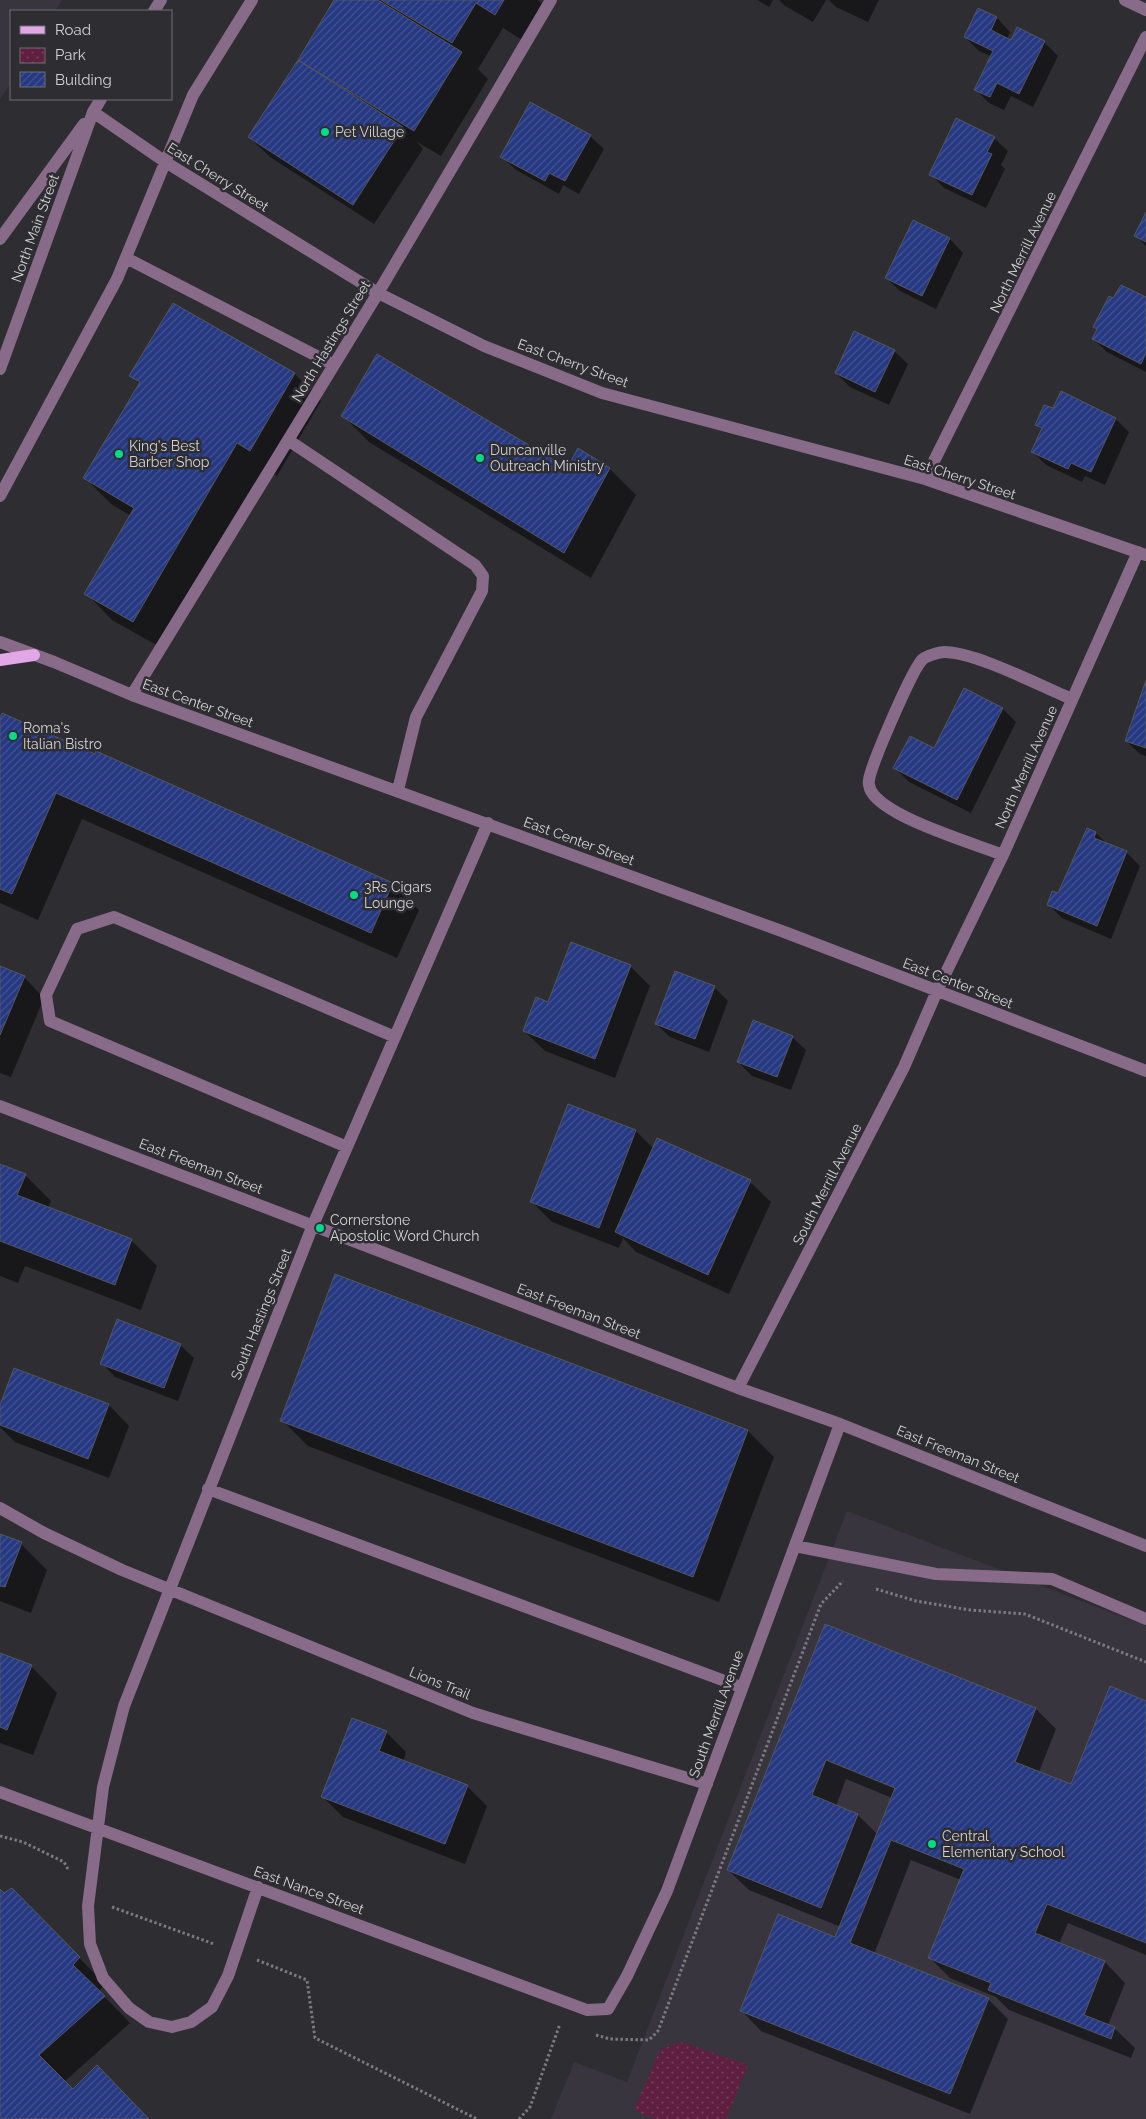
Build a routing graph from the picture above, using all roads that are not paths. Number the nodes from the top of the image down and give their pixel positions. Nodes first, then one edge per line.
1 (252, 0) edge
2 (551, 0) edge
3 (1125, 0) edge
4 (1146, 10) edge
5 (1146, 37) edge
6 (100, 100) edge
7 (92, 112) junction
8 (166, 163) junction
9 (0, 239) edge
10 (126, 258) junction
11 (378, 293) junction
12 (334, 365) junction
13 (0, 369) edge
14 (288, 440) junction
15 (925, 479) junction
16 (0, 496) edge
17 (1142, 554) edge
18 (0, 642) edge
19 (34, 655) junction
20 (0, 660) edge
21 (132, 695) junction
22 (1072, 699) junction
23 (398, 790) junction
24 (488, 823) junction
25 (1003, 855) junction
26 (937, 991) junction
27 (395, 1037) junction
28 (1146, 1071) edge
29 (0, 1106) edge
30 (347, 1148) junction
31 (313, 1225) junction
32 (738, 1388) junction
33 (840, 1424) junction
34 (208, 1490) junction
35 (0, 1508) edge
36 (794, 1546) junction
37 (1146, 1546) edge
38 (170, 1588) junction
39 (1146, 1619) edge
40 (741, 1687) junction
41 (707, 1784) junction
42 (0, 1792) edge
43 (99, 1829) junction
44 (258, 1888) junction
45 (608, 2009) joint

1 - 8 street
2 - 11 street, North Hastings Street
3 - 4 street
5 - 15 street, North Merrill Avenue
6 - 7 street, North Main Street
7 - 8 street, East Cherry Street
7 - 9 street
7 - 13 street, North Main Street
8 - 10 street
8 - 11 street, East Cherry Street
10 - 12 street
10 - 16 street
11 - 12 street, North Hastings Street
11 - 15 street, East Cherry Street
12 - 14 street, North Hastings Street
14 - 21 street, North Hastings Street
14 - 23 street
15 - 17 street, East Cherry Street
17 - 22 street, North Merrill Avenue
18 - 19 street, East Center Street
19 - 20 main road
19 - 21 street, East Center Street
21 - 23 street, East Center Street
22 - 25 street, North Merrill Avenue
22 - 25 street
23 - 24 street, East Center Street
24 - 26 street, East Center Street
24 - 27 street, South Hastings Street
25 - 26 street, North Merrill Avenue
26 - 28 street, East Center Street
26 - 32 street, South Merrill Avenue
27 - 30 street, South Hastings Street
27 - 30 street
29 - 31 street, East Freeman Street
30 - 31 street, South Hastings Street
31 - 32 street, East Freeman Street
31 - 34 street, South Hastings Street
32 - 33 street, East Freeman Street
33 - 36 street, South Merrill Avenue
33 - 37 street, East Freeman Street
34 - 38 street, South Hastings Street
34 - 40 street
35 - 38 street, Lions Trail
36 - 39 street
36 - 40 street, South Merrill Avenue
38 - 41 street, Lions Trail
38 - 43 street, South Hastings Street
40 - 41 street, South Merrill Avenue
41 - 45 street, South Merrill Avenue
42 - 43 street, East Nance Street
43 - 44 street, East Nance Street
43 - 44 street, South Hastings Street
44 - 45 street, East Nance Street

